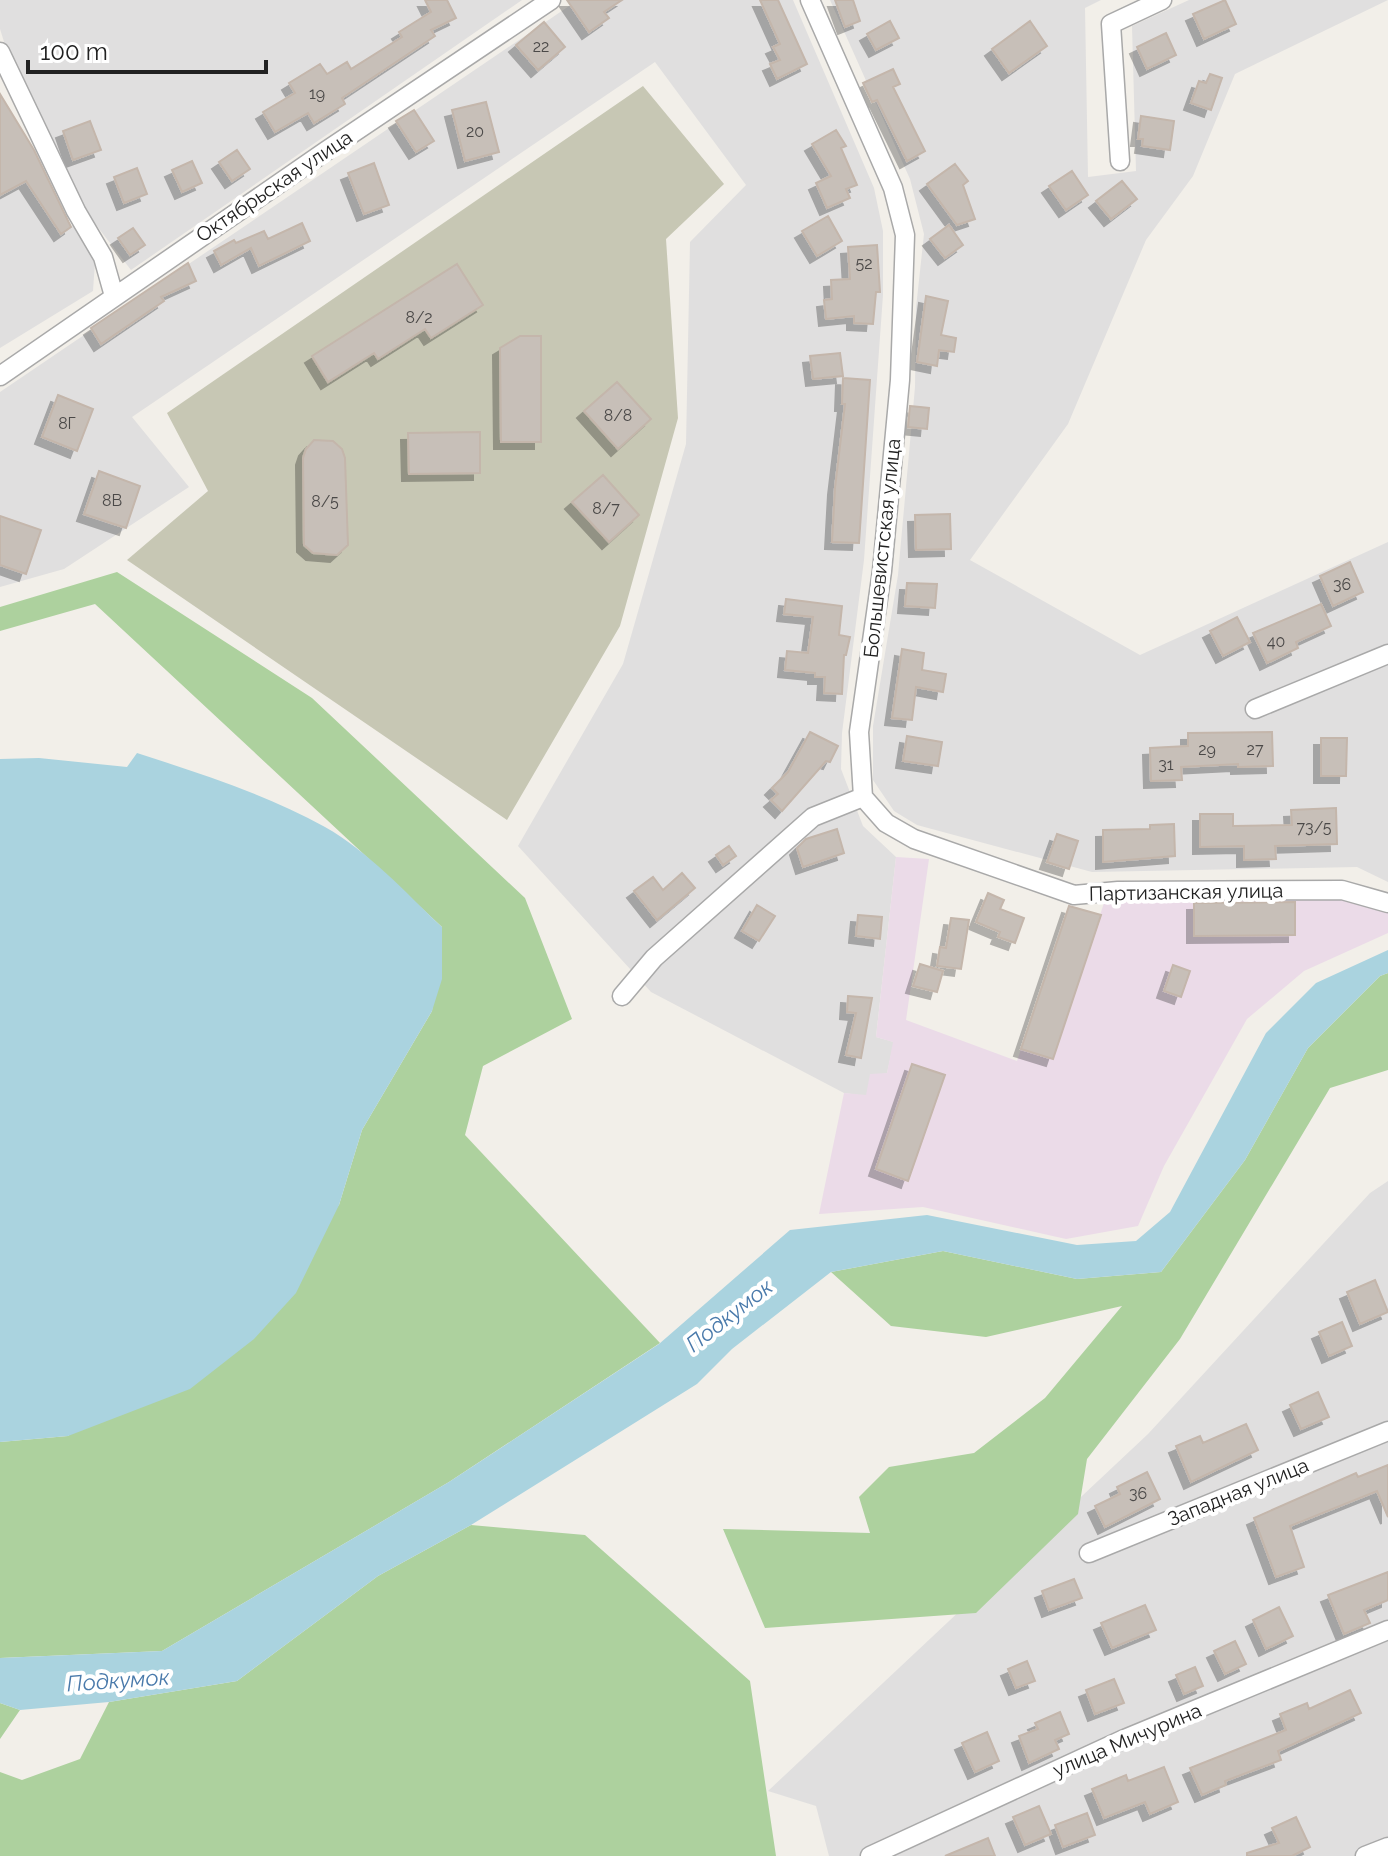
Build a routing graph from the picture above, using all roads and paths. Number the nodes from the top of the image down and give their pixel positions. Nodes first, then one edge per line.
1 (551, 0) edge
2 (810, 0) edge
3 (1162, 0) edge
4 (0, 52) edge
5 (1120, 161) dead end
6 (114, 296) junction
7 (0, 376) edge
8 (1388, 654) edge
9 (1255, 709) dead end
10 (863, 797) junction
11 (1388, 903) edge
12 (622, 996) dead end
13 (1388, 1431) edge
14 (1089, 1553) dead end
15 (1388, 1630) edge
16 (1388, 1847) edge
17 (870, 1856) edge
18 (1365, 1856) edge

1 - 6 street, Октябрьская улица
2 - 10 street, Большевистская улица
3 - 5 street
4 - 6 street
6 - 7 street, Октябрьская улица
8 - 9 street
10 - 11 street, Партизанская улица
10 - 12 street
13 - 14 street, Западная улица
15 - 17 street, улица Мичурина
16 - 18 street

